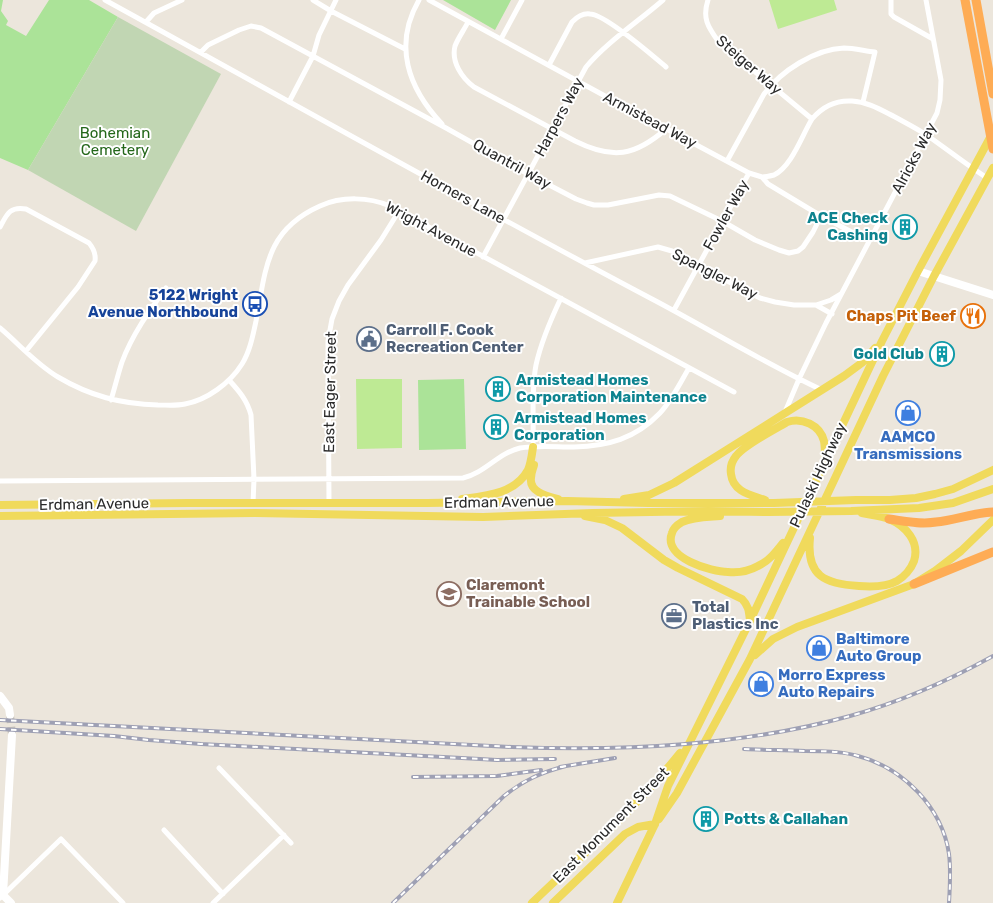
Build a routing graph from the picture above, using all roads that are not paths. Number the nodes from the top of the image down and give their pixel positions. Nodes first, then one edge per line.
1 (105, 0) edge
2 (182, 0) edge
3 (313, 0) edge
4 (336, 0) edge
5 (419, 0) edge
6 (429, 0) edge
7 (522, 0) edge
8 (708, 0) edge
9 (891, 0) edge
10 (926, 0) edge
11 (965, 0) edge
12 (976, 0) edge
13 (661, 1) edge
14 (331, 11) junction
15 (146, 22) junction
16 (468, 22) junction
17 (623, 32) junction
18 (933, 38) junction
19 (501, 39) junction
20 (405, 49) junction
21 (202, 52) junction
22 (313, 56) junction
23 (549, 65) junction
24 (666, 67) dead end
25 (578, 82) junction
26 (772, 85) junction
27 (993, 94) edge
28 (289, 102) junction
29 (863, 102) junction
30 (812, 119) junction
31 (446, 128) junction
32 (553, 129) junction
33 (666, 129) junction
34 (993, 132) edge
35 (926, 134) junction
36 (993, 149) edge
37 (727, 161) junction
38 (975, 168) junction
39 (993, 168) edge
40 (749, 173) junction
41 (528, 174) junction
42 (762, 177) junction
43 (987, 178) junction
44 (399, 211) junction
45 (821, 216) junction
46 (504, 220) junction
47 (722, 221) junction
48 (0, 227) edge
49 (870, 241) junction
50 (483, 257) junction
51 (585, 264) junction
52 (698, 265) junction
53 (918, 271) junction
54 (934, 276) junction
55 (166, 288) dead end
56 (841, 294) junction
57 (993, 295) edge
58 (561, 298) junction
59 (816, 305) junction
60 (674, 310) junction
61 (832, 314) junction
62 (0, 328) edge
63 (882, 341) junction
64 (26, 350) junction
65 (689, 368) junction
66 (229, 380) junction
67 (799, 380) junction
68 (822, 390) junction
69 (734, 392) dead end
70 (111, 400) junction
71 (852, 403) junction
72 (867, 410) junction
73 (785, 413) junction
74 (533, 447) junction
75 (825, 461) junction
76 (993, 470) edge
77 (328, 478) junction
78 (254, 479) junction
79 (0, 481) edge
80 (993, 489) edge
81 (567, 502) junction
82 (604, 502) junction
83 (253, 503) junction
84 (329, 503) junction
85 (427, 503) junction
86 (774, 503) junction
87 (0, 506) edge
88 (851, 511) junction
89 (768, 512) junction
90 (993, 512) edge
91 (576, 514) junction
92 (0, 516) edge
93 (889, 519) junction
94 (993, 521) edge
95 (793, 529) junction
96 (810, 531) junction
97 (993, 552) edge
98 (914, 584) junction
99 (750, 621) junction
100 (750, 659) junction
101 (0, 696) edge
102 (10, 715) tunnel mouth
103 (12, 736) tunnel mouth
104 (688, 744) junction
105 (219, 768) dead end
106 (655, 824) junction
107 (164, 830) dead end
108 (284, 835) junction
109 (291, 843) dead end
110 (223, 894) junction
111 (1, 895) edge
112 (11, 903) edge
113 (123, 903) edge
114 (213, 903) edge
115 (532, 903) edge
116 (553, 903) edge
117 (618, 903) edge

1 - 15 street, Horners Lane
2 - 15 street
3 - 14 street
4 - 14 street
5 - 20 street
6 - 16 street, Armistead Way
7 - 19 street
8 - 26 street, Steiger Way
9 - 18 street
10 - 18 street, Alricks Way
11 - 36 highway
12 - 27 highway
13 - 17 street, Harpers Way
14 - 20 street
14 - 22 street
15 - 21 street, Horners Lane
16 - 19 street, Armistead Way
16 - 32 street
17 - 23 street
17 - 24 street
17 - 25 street, Harpers Way
18 - 35 street, Alricks Way
19 - 23 street, Armistead Way
20 - 31 street
21 - 22 street, Quantril Way
21 - 28 street, Horners Lane
22 - 28 street
22 - 31 street, Quantril Way
23 - 25 street, Armistead Way
25 - 32 street, Harpers Way
25 - 33 street, Armistead Way
26 - 29 street
26 - 30 street, Steiger Way
26 - 37 street
28 - 46 street, Horners Lane
29 - 30 street, Fowler Way
29 - 35 street, Fowler Way
30 - 42 street, Fowler Way
31 - 41 street, Quantril Way
32 - 33 street
32 - 41 street, Harpers Way
33 - 37 street, Armistead Way
34 - 38 main road, Pulaski Highway
35 - 38 street, Fowler Way
35 - 49 street, Alricks Way
37 - 40 street, Armistead Way
38 - 43 street, Fowler Way
38 - 53 main road, Pulaski Highway
39 - 43 main road, Pulaski Highway
40 - 42 street, Armistead Way
40 - 47 street, Fowler Way
41 - 46 street, Harpers Way
41 - 47 street, Quantril Way
42 - 45 street, Armistead Way
43 - 54 main road, Pulaski Highway
44 - 50 street, Wright Avenue
44 - 66 street, Wright Avenue
44 - 77 street, East Eager Street
45 - 47 street, Quantril Way
45 - 49 street, Armistead Way
46 - 50 street, Harpers Way
46 - 51 street, Horners Lane
47 - 52 street, Fowler Way
48 - 64 street
49 - 56 street, Alricks Way
50 - 58 street, Wright Avenue
51 - 52 street, Spangler Way
51 - 60 street, Horners Lane
52 - 59 street, Spangler Way
52 - 60 street, Fowler Way
53 - 54 street
53 - 63 main road, Pulaski Highway
54 - 57 street
54 - 72 main road, Pulaski Highway
55 - 70 street
56 - 59 street, Spangler Way
56 - 61 street, Alricks Way
58 - 65 street, Wright Avenue
58 - 74 street
59 - 61 street, Spangler Way
60 - 67 street, Horners Lane
61 - 67 street, Alricks Way
62 - 64 street, Wright Avenue
63 - 68 main road
63 - 71 main road, Pulaski Highway
64 - 70 street, Wright Avenue
65 - 69 street, Wright Avenue
65 - 74 street, Erdman Avenue
66 - 70 street, Wright Avenue
66 - 78 street
67 - 68 street, Horners Lane
67 - 73 street, Alricks Way
68 - 73 main road
71 - 72 main road
71 - 75 main road, Pulaski Highway
72 - 96 main road, Pulaski Highway
73 - 82 main road
74 - 77 street, Erdman Avenue
74 - 81 main road
74 - 85 main road
75 - 86 main road
75 - 95 main road, Pulaski Highway
76 - 86 main road, Erdman Avenue
77 - 78 street, Erdman Avenue
77 - 84 street, East Eager Street
78 - 79 street, Erdman Avenue
78 - 83 street
80 - 88 main road, Erdman Avenue
81 - 82 main road, Erdman Avenue
81 - 85 main road, Erdman Avenue
82 - 86 main road, Erdman Avenue
83 - 84 main road, Erdman Avenue
83 - 87 main road, Erdman Avenue
84 - 85 main road, Erdman Avenue
88 - 89 main road, Erdman Avenue
88 - 93 main road
89 - 91 main road, Erdman Avenue
89 - 95 main road
90 - 93 highway
91 - 92 main road, Erdman Avenue
91 - 99 main road
93 - 96 main road
94 - 98 main road
95 - 99 main road, Pulaski Highway
96 - 100 main road, Pulaski Highway
97 - 98 highway
98 - 100 main road
99 - 104 main road, Pulaski Highway
100 - 106 main road, Pulaski Highway
101 - 102 street
103 - 111 street
104 - 106 main road, Pulaski Highway
104 - 115 main road, East Monument Street
105 - 108 street
106 - 116 main road, East Monument Street
106 - 117 main road, Pulaski Highway
107 - 110 street
108 - 109 street
108 - 110 street
110 - 114 street
111 - 112 street
111 - 113 street

